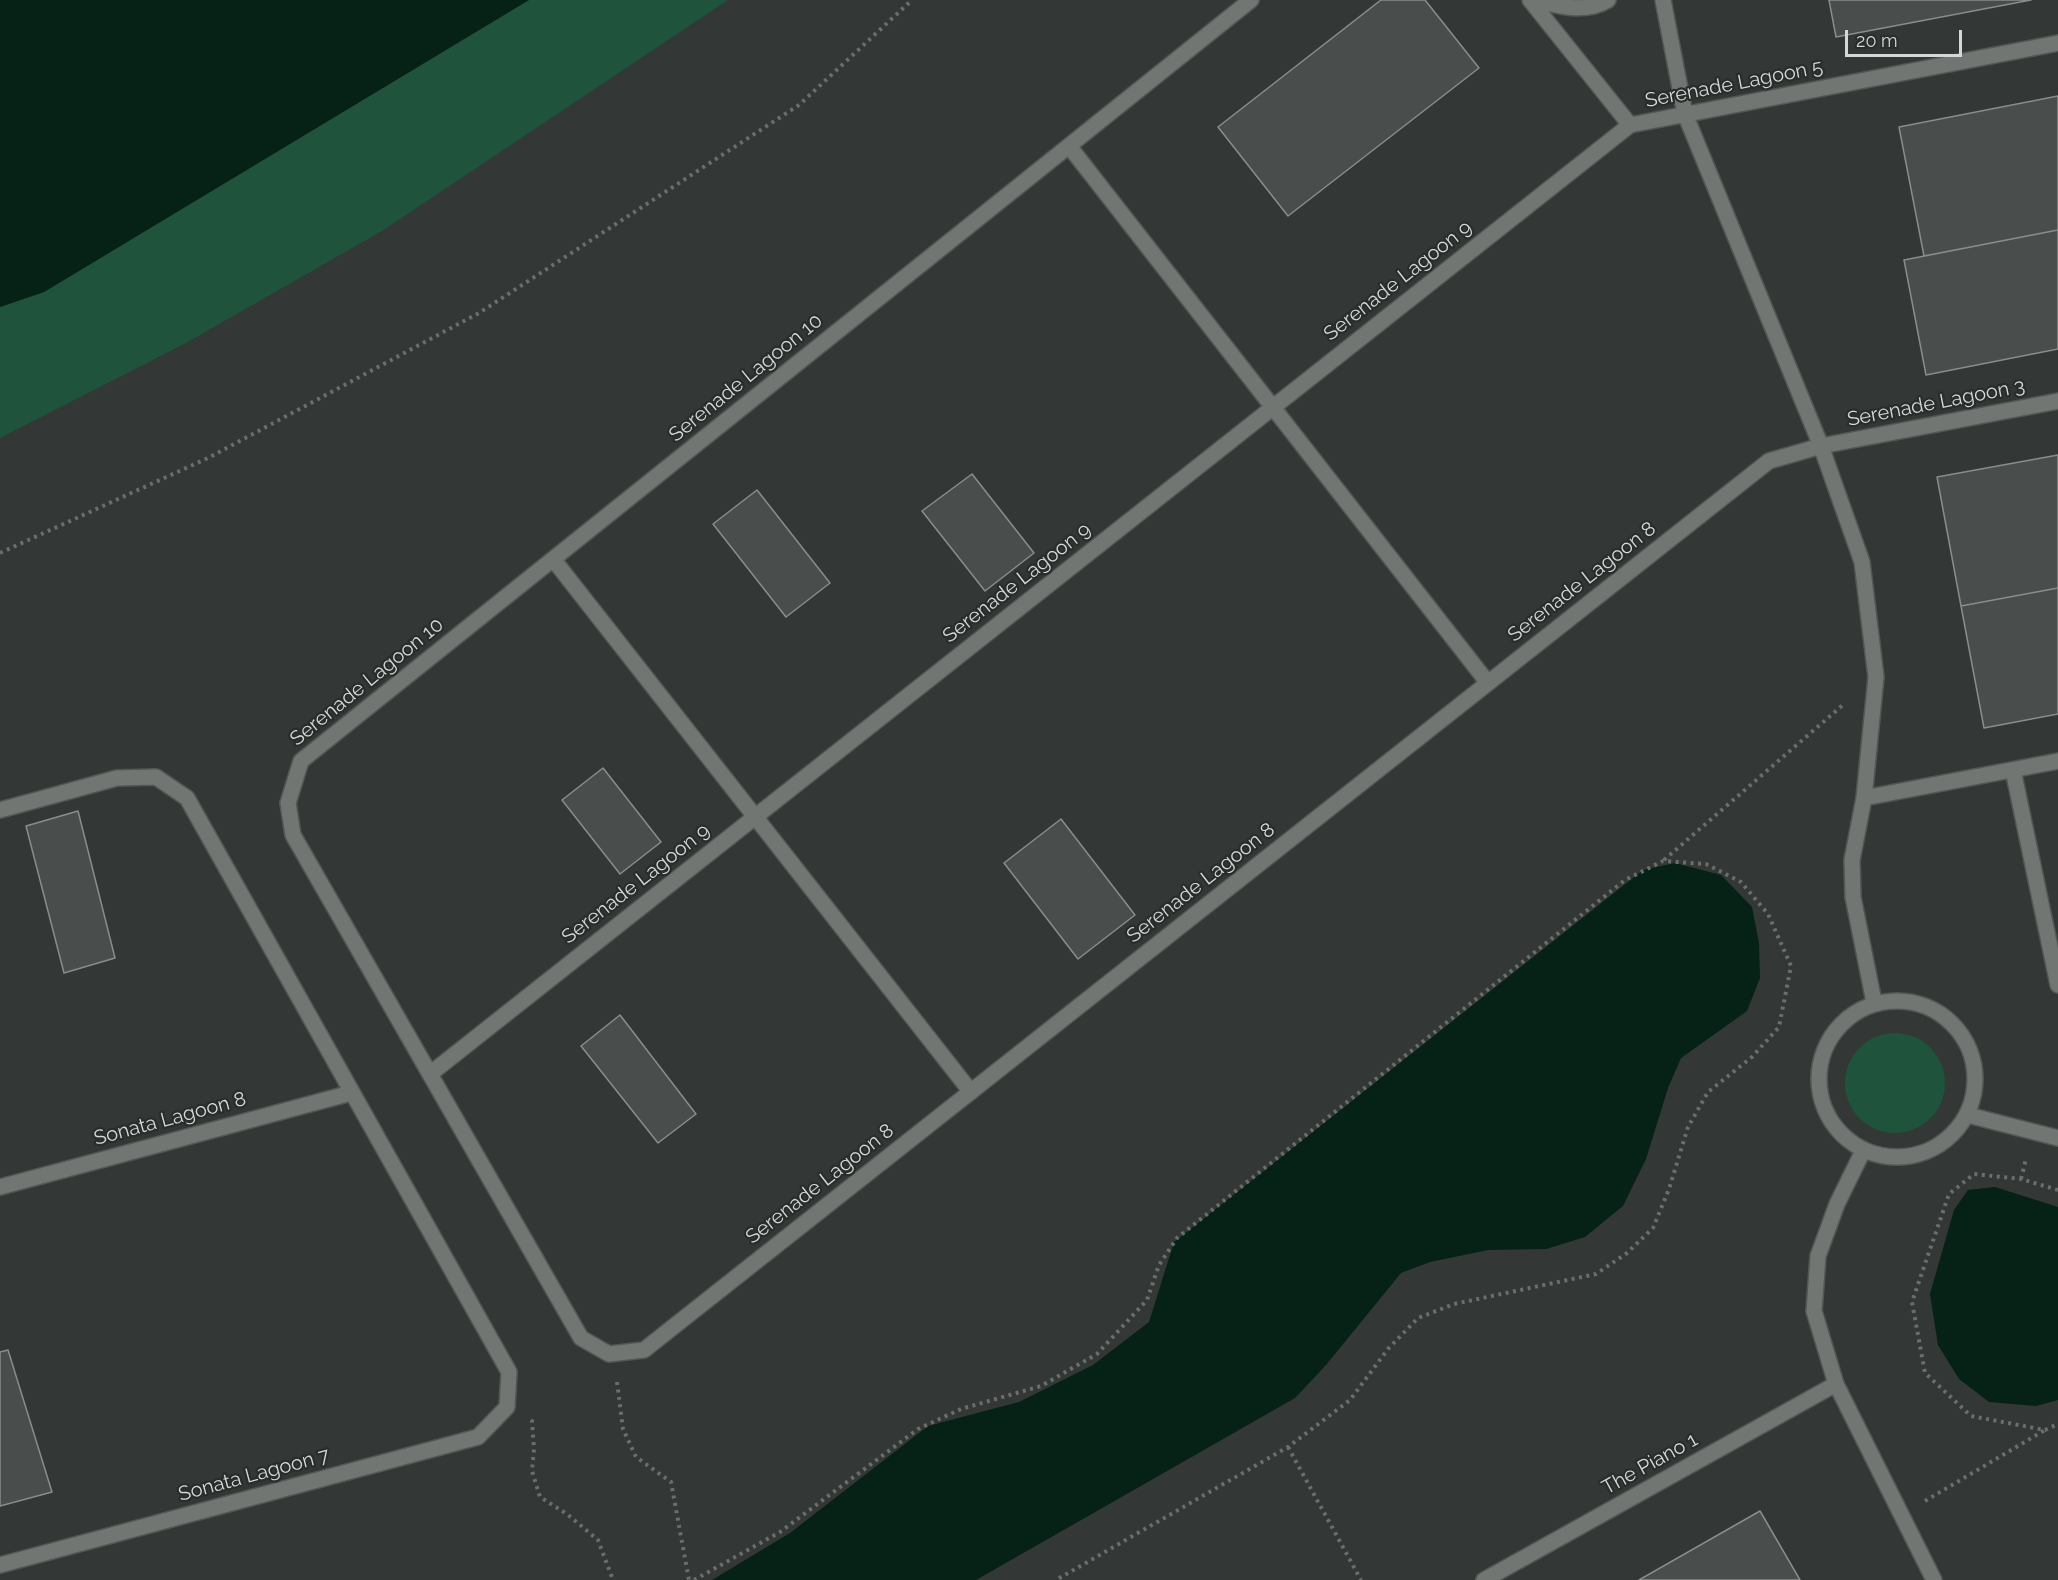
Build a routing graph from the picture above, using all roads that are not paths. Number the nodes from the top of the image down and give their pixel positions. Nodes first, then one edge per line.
1 (1251, 0) edge
2 (1532, 0) edge
3 (1608, 0) edge
4 (1663, 0) edge
5 (2058, 43) edge
6 (1685, 114) junction
7 (1630, 125) junction
8 (1069, 146) junction
9 (2058, 401) edge
10 (1272, 407) junction
11 (1821, 446) junction
12 (553, 559) junction
13 (1488, 683) junction
14 (2058, 761) edge
15 (2013, 770) junction
16 (1864, 798) junction
17 (0, 810) edge
18 (755, 816) junction
19 (2058, 985) edge
20 (1874, 1002) junction
21 (430, 1074) junction
22 (351, 1092) junction
23 (970, 1092) junction
24 (1968, 1115) junction
25 (2058, 1138) edge
26 (1863, 1151) junction
27 (0, 1187) edge
28 (1836, 1384) junction
29 (0, 1565) edge
30 (1484, 1580) edge
31 (1934, 1580) edge

1 - 8 street, Serenade Lagoon 10
2 - 3 street
2 - 7 street
4 - 6 street
5 - 6 street, Serenade Lagoon 5
6 - 7 street, Serenade Lagoon 5
6 - 11 street
7 - 10 street, Serenade Lagoon 9
8 - 10 street
8 - 12 street, Serenade Lagoon 10
9 - 11 street, Serenade Lagoon 3
10 - 13 street
10 - 18 street, Serenade Lagoon 9
11 - 13 street, Serenade Lagoon 8
11 - 16 street
12 - 18 street
12 - 21 street, Serenade Lagoon 10
13 - 23 street, Serenade Lagoon 8
14 - 15 street
15 - 16 street
15 - 19 street
16 - 20 street
17 - 22 street
18 - 21 street, Serenade Lagoon 9
18 - 23 street
20 - 24 street
20 - 26 street
21 - 23 street, Serenade Lagoon 8
22 - 27 street, Sonata Lagoon 8
22 - 29 street, Sonata Lagoon 7
24 - 25 street
24 - 26 street
26 - 28 street
28 - 30 street, The Piano 1
28 - 31 street

